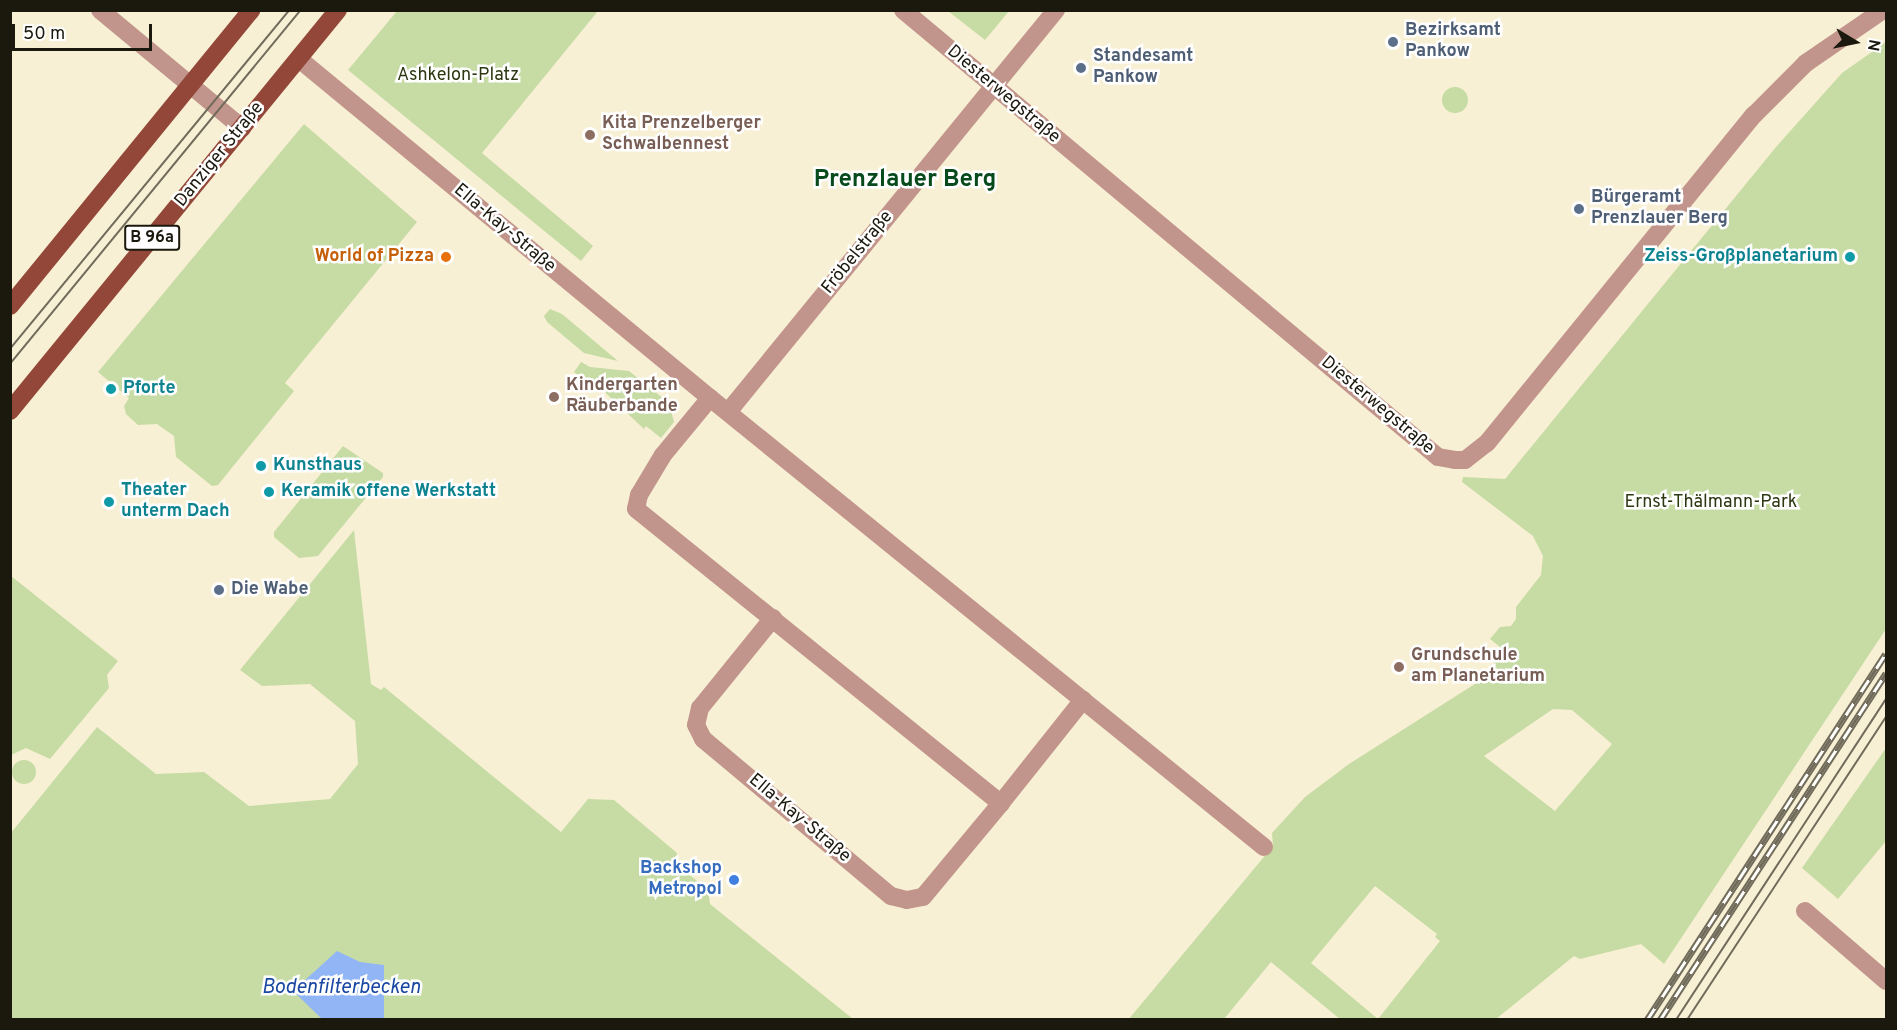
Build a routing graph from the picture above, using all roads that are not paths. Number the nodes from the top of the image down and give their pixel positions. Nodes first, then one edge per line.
1 (100, 10) edge
2 (251, 10) edge
3 (338, 10) edge
4 (903, 10) edge
5 (1056, 10) edge
6 (1883, 10) edge
7 (299, 59) junction
8 (191, 84) junction
9 (994, 87) junction
10 (242, 128) junction
11 (10, 306) edge
12 (710, 398) junction
13 (10, 411) edge
14 (728, 412) junction
15 (773, 618) junction
16 (1083, 700) junction
17 (1001, 803) junction
18 (1264, 847) dead end
19 (1805, 911) dead end
20 (1887, 981) edge

1 - 8 street
2 - 8 main road
3 - 7 main road, Danziger Straße / B 96a
4 - 9 street, Diesterwegstraße
5 - 9 street, Fröbelstraße
6 - 9 street, Diesterwegstraße
7 - 10 main road, Danziger Straße / B 96a
7 - 12 street, Ella-Kay-Straße
8 - 10 street
8 - 11 main road
9 - 14 street, Fröbelstraße
10 - 13 main road, Danziger Straße / B 96a
12 - 14 street, Ella-Kay-Straße
12 - 15 street
14 - 16 street, Ella-Kay-Straße
15 - 17 street
15 - 17 street, Ella-Kay-Straße
16 - 17 street, Ella-Kay-Straße
16 - 18 street, Ella-Kay-Straße
19 - 20 street

